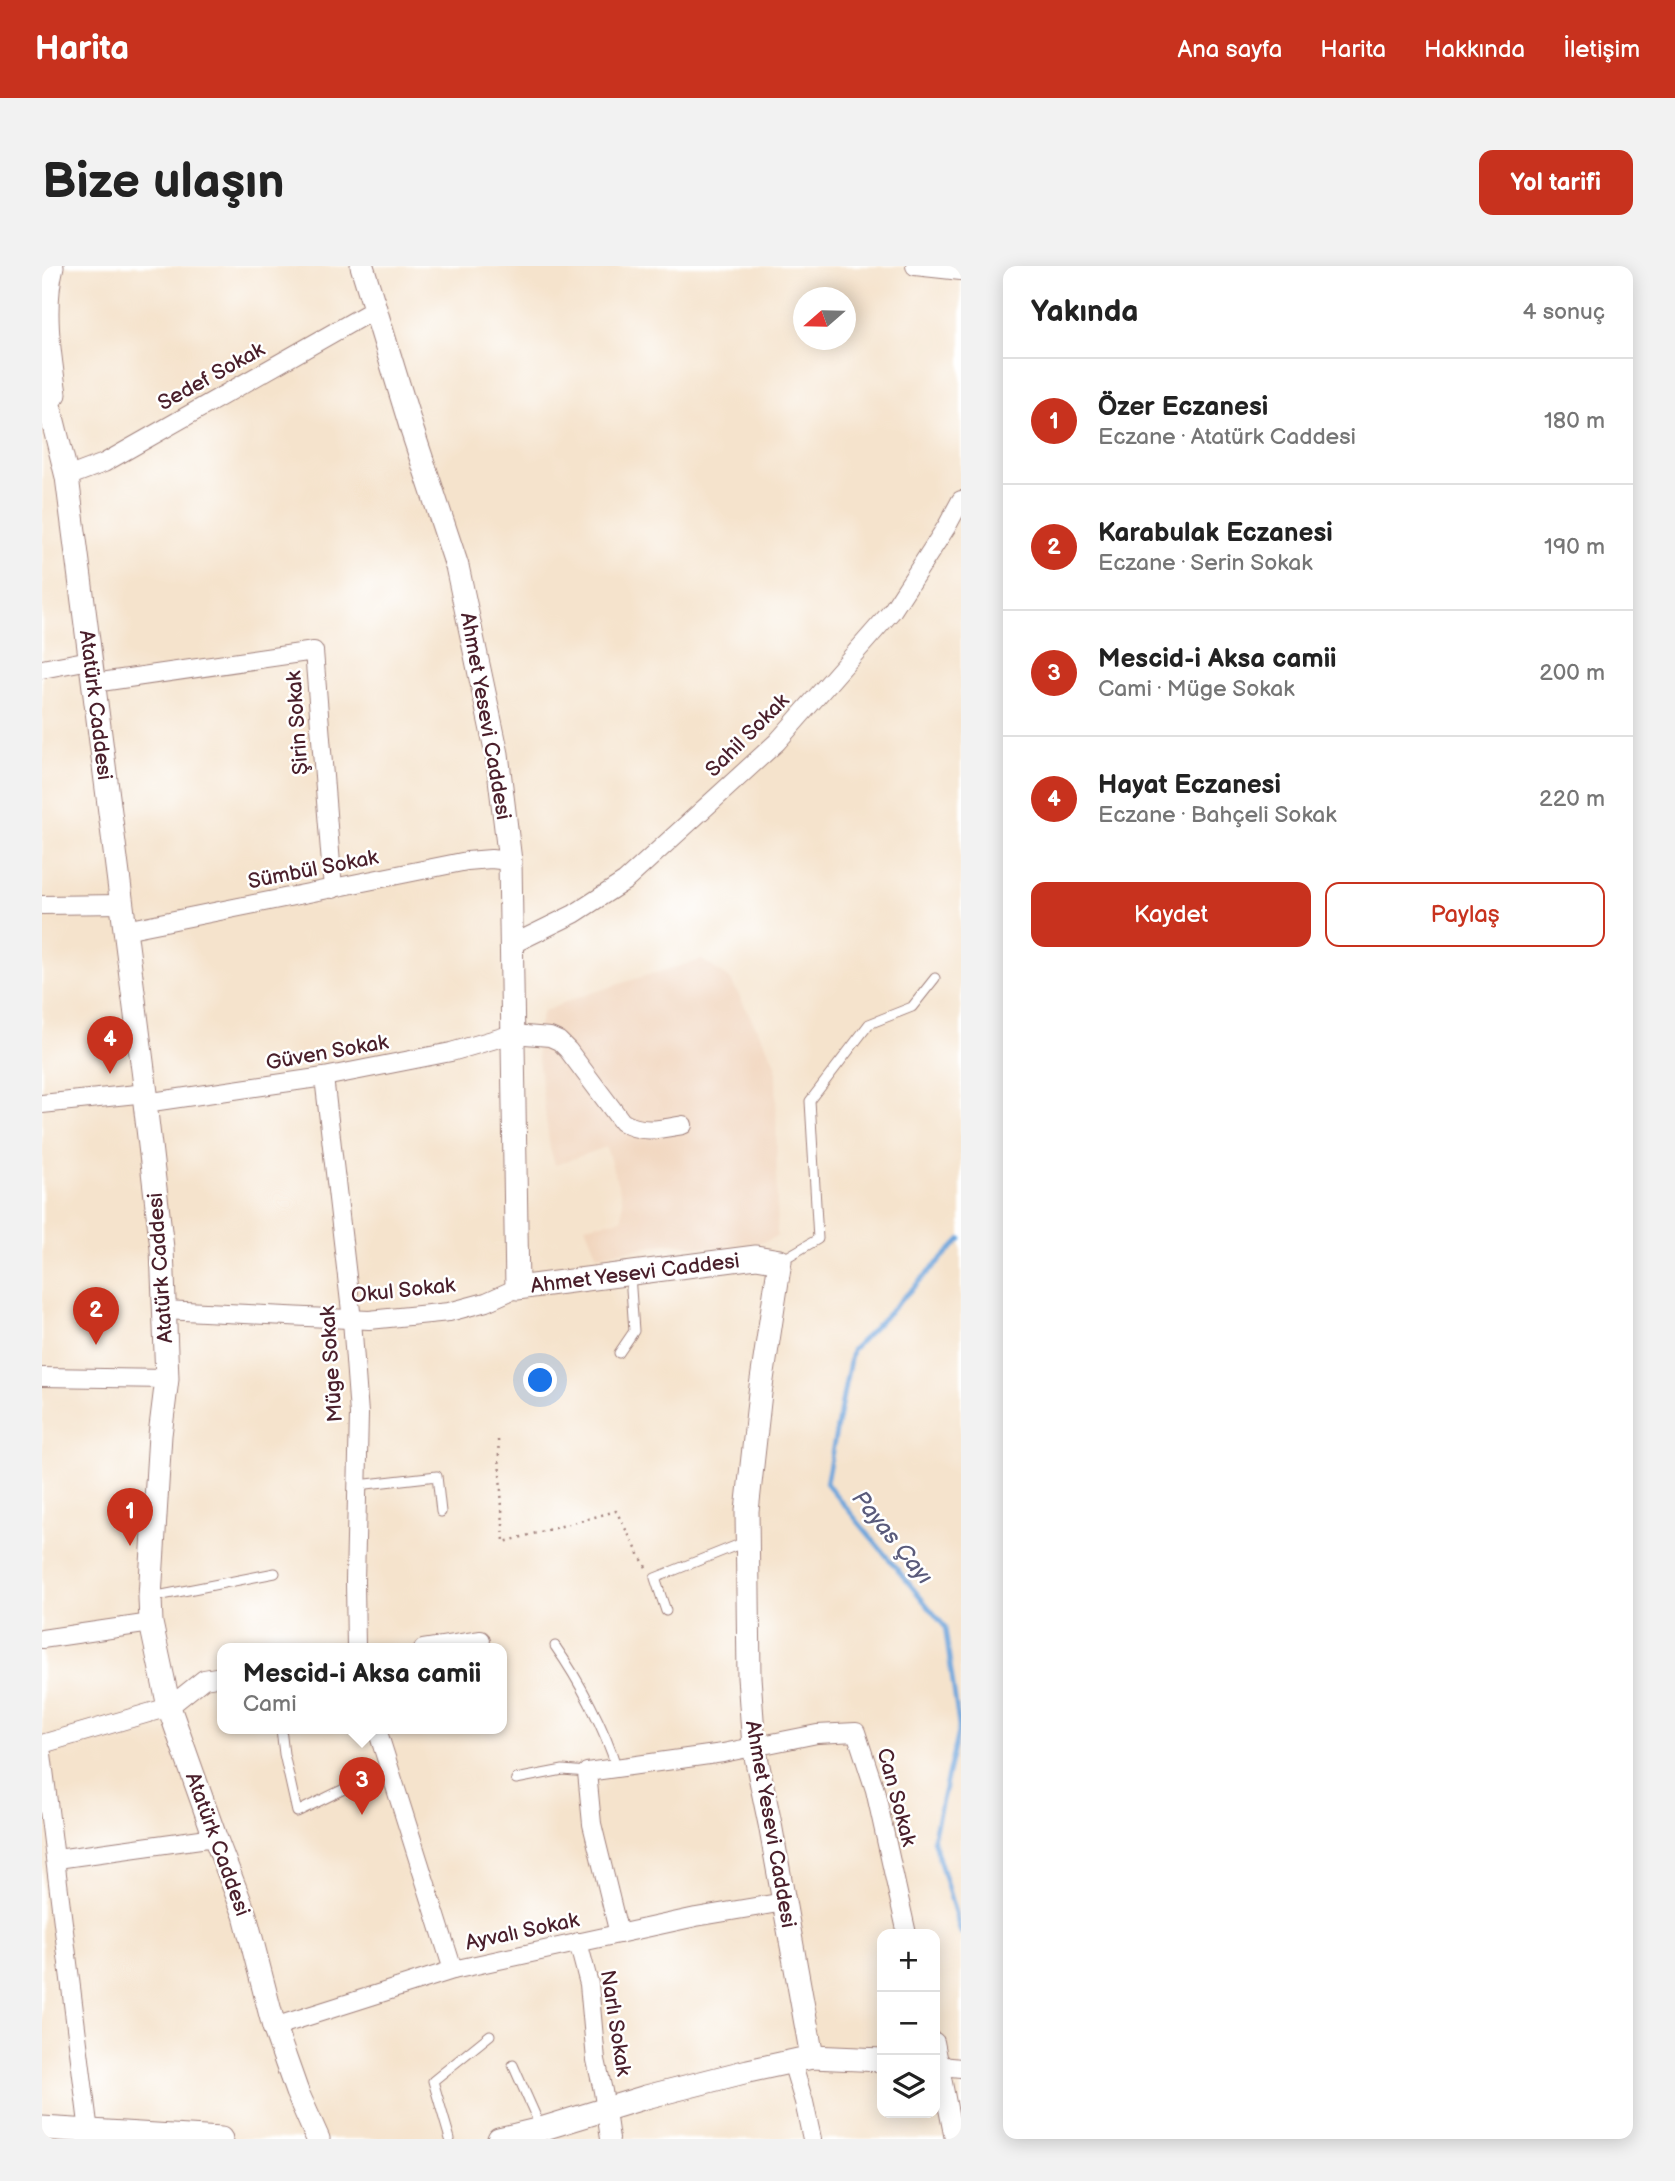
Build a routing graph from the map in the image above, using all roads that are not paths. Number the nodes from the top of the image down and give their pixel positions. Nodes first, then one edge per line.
1 (362, 266) edge
2 (915, 266) edge
3 (961, 271) edge
4 (47, 280) edge
5 (375, 309) junction
6 (42, 377) edge
7 (67, 477) junction
8 (961, 500) edge
9 (90, 660) junction
10 (42, 669) edge
11 (94, 683) junction
12 (510, 861) junction
13 (333, 889) junction
14 (122, 904) junction
15 (42, 905) edge
16 (125, 930) junction
17 (511, 945) junction
18 (935, 978) dead end
19 (513, 1034) junction
20 (324, 1077) junction
21 (146, 1098) junction
22 (42, 1104) edge
23 (683, 1125) dead end
24 (780, 1261) junction
25 (630, 1273) junction
26 (517, 1288) junction
27 (164, 1310) junction
28 (352, 1320) junction
29 (619, 1353) dead end
30 (42, 1377) edge
31 (167, 1379) junction
32 (358, 1485) junction
33 (441, 1512) dead end
34 (747, 1541) junction
35 (275, 1573) dead end
36 (150, 1597) junction
37 (666, 1611) dead end
38 (151, 1623) junction
39 (42, 1639) edge
40 (481, 1640) dead end
41 (356, 1643) edge
42 (462, 1643) edge
43 (555, 1646) dead end
44 (217, 1677) edge
45 (169, 1707) junction
46 (282, 1734) edge
47 (379, 1734) edge
48 (42, 1744) edge
49 (754, 1747) junction
50 (42, 1754) edge
51 (389, 1768) junction
52 (617, 1769) junction
53 (587, 1773) junction
54 (516, 1780) dead end
55 (215, 1837) junction
56 (57, 1859) junction
57 (784, 1902) junction
58 (906, 1929) edge
59 (619, 1934) junction
60 (578, 1942) junction
61 (453, 1970) junction
62 (274, 2027) junction
63 (489, 2035) dead end
64 (802, 2059) junction
65 (877, 2060) edge
66 (513, 2065) dead end
67 (946, 2067) edge
68 (606, 2111) junction
69 (42, 2128) edge
70 (541, 2129) junction
71 (89, 2132) junction
72 (125, 2137) edge
73 (221, 2139) edge
74 (318, 2139) edge
75 (450, 2139) edge
76 (499, 2139) edge
77 (610, 2139) edge
78 (812, 2139) edge
79 (954, 2139) edge

1 - 5 street, Ahmet Yesevi Caddesi
2 - 3 street
4 - 7 street
5 - 7 street, Sedef Sokak
5 - 12 street, Ahmet Yesevi Caddesi
6 - 7 street, Atatürk Caddesi
7 - 9 street, Atatürk Caddesi
8 - 17 street, Sahil Sokak
9 - 10 street
9 - 11 street, Atatürk Caddesi
11 - 13 street, Şirin Sokak
11 - 14 street, Atatürk Caddesi
12 - 13 street, Sümbül Sokak
12 - 17 street, Ahmet Yesevi Caddesi
13 - 16 street, Sümbül Sokak
14 - 15 street
14 - 16 street, Atatürk Caddesi
16 - 21 street, Atatürk Caddesi
17 - 19 street, Ahmet Yesevi Caddesi
18 - 24 lane
19 - 20 street, Güven Sokak
19 - 23 street
19 - 26 street, Ahmet Yesevi Caddesi
20 - 21 street, Güven Sokak
20 - 28 street, Müge Sokak
21 - 22 street, Güven Sokak
21 - 27 street, Atatürk Caddesi
24 - 25 street, Ahmet Yesevi Caddesi
24 - 34 street, Ahmet Yesevi Caddesi
25 - 26 street, Ahmet Yesevi Caddesi
25 - 29 lane
26 - 28 street, Okul Sokak
27 - 28 street, Okul Sokak
27 - 31 street, Atatürk Caddesi
28 - 32 street, Müge Sokak
30 - 31 street
31 - 36 street, Atatürk Caddesi
32 - 33 lane
32 - 41 street, Müge Sokak
34 - 37 lane
34 - 49 street, Ahmet Yesevi Caddesi
35 - 36 lane
36 - 38 street, Atatürk Caddesi
38 - 39 street
38 - 45 street, Atatürk Caddesi
40 - 42 street
43 - 52 lane
44 - 45 street
45 - 48 street
45 - 55 street, Atatürk Caddesi
46 - 51 lane
47 - 51 street
49 - 52 street
49 - 57 street, Ahmet Yesevi Caddesi
49 - 58 street, Can Sokak
50 - 56 street
51 - 61 street
52 - 53 street
53 - 54 lane
53 - 59 street
55 - 56 street
55 - 62 street, Atatürk Caddesi
56 - 71 street
57 - 59 street, Ayvalı Sokak
57 - 64 street, Ahmet Yesevi Caddesi
59 - 60 street, Ayvalı Sokak
60 - 61 street, Ayvalı Sokak
60 - 68 street, Narlı Sokak
61 - 62 street, Ayvalı Sokak
62 - 74 street, Atatürk Caddesi
63 - 75 lane
64 - 65 street
64 - 68 street
64 - 78 street
66 - 70 lane
67 - 79 street
68 - 70 street
68 - 77 street, Narlı Sokak
69 - 71 street
70 - 76 street
71 - 72 street
72 - 73 street

